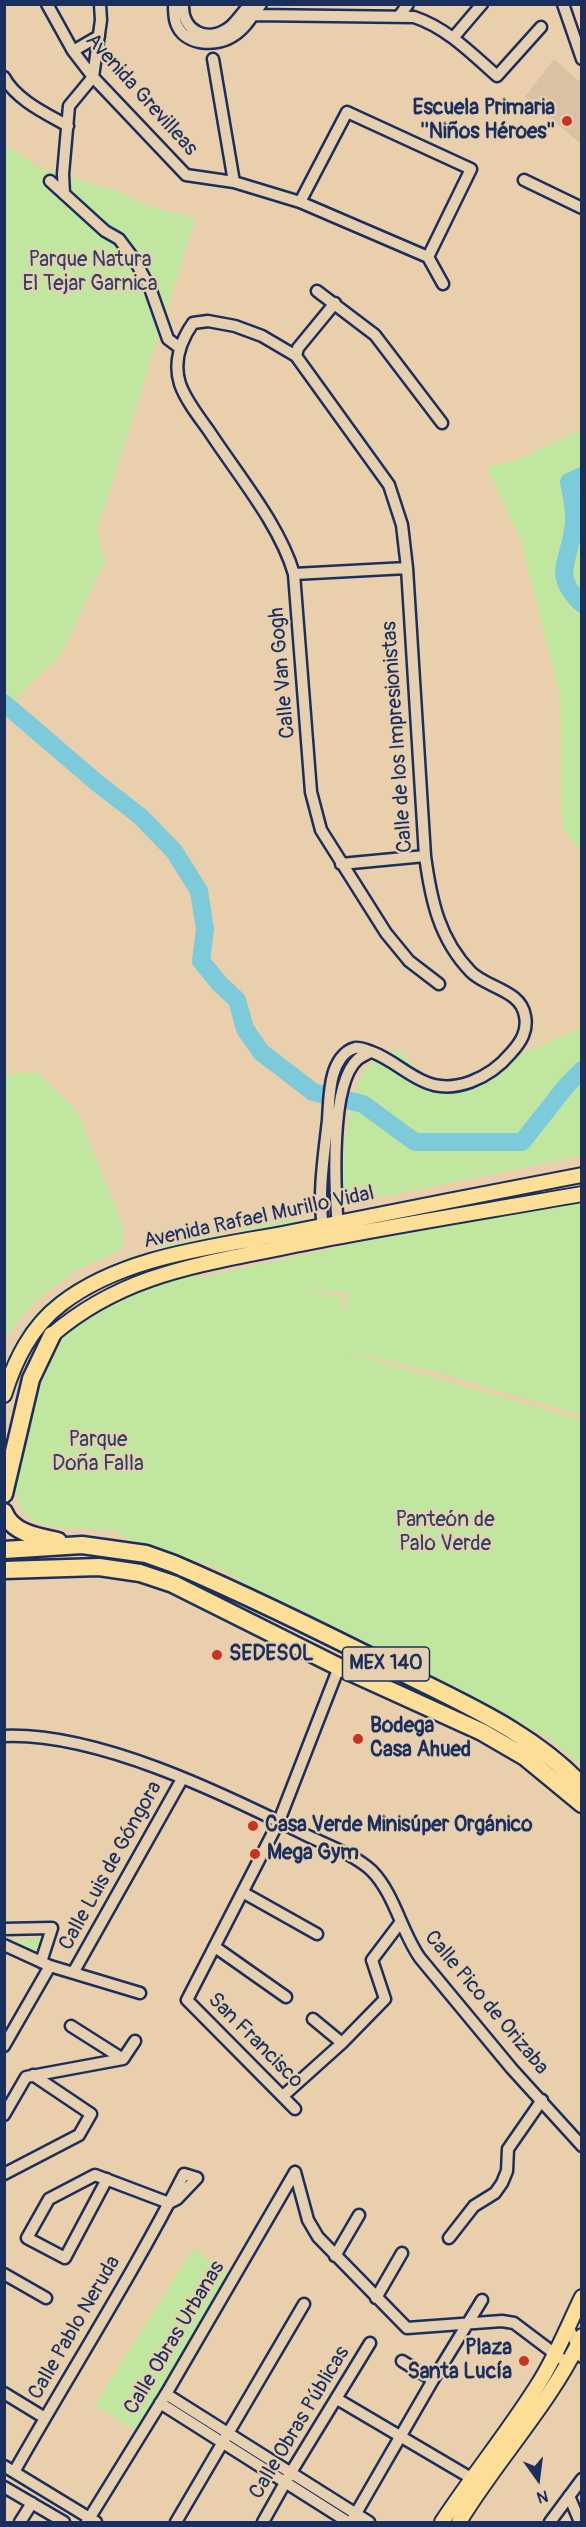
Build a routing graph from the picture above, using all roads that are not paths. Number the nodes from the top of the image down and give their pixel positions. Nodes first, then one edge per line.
1 (47, 4) edge
2 (99, 4) edge
3 (174, 4) edge
4 (183, 4) edge
5 (261, 4) edge
6 (333, 4) edge
7 (408, 4) edge
8 (482, 4) edge
9 (563, 4) edge
10 (250, 9) edge
11 (325, 15) junction
12 (400, 15) junction
13 (541, 27) dead end
14 (99, 36) junction
15 (453, 38) junction
16 (73, 51) junction
17 (213, 59) dead end
18 (582, 59) edge
19 (93, 77) junction
20 (4, 78) edge
21 (68, 126) junction
22 (524, 180) dead end
23 (50, 181) dead end
24 (234, 182) junction
25 (64, 194) junction
26 (300, 202) junction
27 (582, 208) edge
28 (428, 257) junction
29 (443, 284) dead end
30 (317, 291) dead end
31 (334, 303) junction
32 (193, 323) joint
33 (180, 348) junction
34 (296, 356) junction
35 (442, 423) dead end
36 (407, 567) junction
37 (294, 574) junction
38 (425, 856) junction
39 (341, 864) junction
40 (439, 984) dead end
41 (370, 1052) junction
42 (335, 1104) junction
43 (582, 1176) edge
44 (322, 1178) junction
45 (334, 1179) junction
46 (582, 1194) edge
47 (338, 1222) junction
48 (329, 1234) junction
49 (52, 1335) junction
50 (4, 1395) edge
51 (4, 1455) edge
52 (4, 1494) edge
53 (4, 1512) edge
54 (82, 1545) junction
55 (4, 1550) edge
56 (51, 1567) junction
57 (4, 1570) edge
58 (4, 1581) edge
59 (339, 1666) junction
60 (4, 1736) edge
61 (525, 1757) junction
62 (555, 1761) junction
63 (582, 1777) edge
64 (182, 1779) junction
65 (582, 1786) edge
66 (582, 1804) edge
67 (582, 1818) edge
68 (279, 1821) junction
69 (244, 1893) junction
70 (400, 1923) junction
71 (4, 1929) edge
72 (316, 1934) dead end
73 (4, 1944) edge
74 (215, 1947) junction
75 (46, 1964) junction
76 (73, 1973) junction
77 (140, 1993) dead end
78 (286, 1996) dead end
79 (312, 2019) dead end
80 (71, 2026) dead end
81 (135, 2041) dead end
82 (342, 2043) junction
83 (4, 2046) edge
84 (123, 2059) junction
85 (33, 2075) junction
86 (283, 2096) junction
87 (542, 2100) junction
88 (295, 2109) dead end
89 (4, 2115) edge
90 (582, 2146) edge
91 (4, 2174) edge
92 (107, 2179) junction
93 (358, 2215) dead end
94 (449, 2238) dead end
95 (402, 2253) dead end
96 (335, 2256) junction
97 (4, 2274) edge
98 (582, 2297) edge
99 (46, 2298) dead end
100 (376, 2298) junction
101 (482, 2300) dead end
102 (304, 2304) dead end
103 (469, 2323) junction
104 (568, 2326) junction
105 (370, 2343) dead end
106 (580, 2346) edge
107 (561, 2359) junction
108 (402, 2361) dead end
109 (433, 2380) junction
110 (4, 2393) edge
111 (163, 2399) junction
112 (337, 2399) junction
113 (45, 2418) junction
114 (401, 2435) junction
115 (225, 2439) junction
116 (9, 2469) edge
117 (290, 2474) junction
118 (471, 2478) junction
119 (582, 2479) edge
120 (284, 2484) junction
121 (4, 2487) edge
122 (569, 2496) junction
123 (32, 2503) junction
124 (351, 2520) edge
125 (91, 2521) edge
126 (20, 2523) edge
127 (64, 2523) edge
128 (176, 2523) edge
129 (263, 2523) edge
130 (369, 2523) edge
131 (442, 2523) edge
132 (459, 2523) edge
133 (550, 2523) edge
134 (580, 2523) edge

1 - 16 street, Avenida Grevilleas
2 - 14 street
3 - 10 street
4 - 10 street
5 - 10 street
6 - 11 street
7 - 12 street
8 - 15 street
9 - 18 street
10 - 11 street
11 - 12 street
12 - 15 street
13 - 15 street
14 - 16 street
14 - 19 street
16 - 19 street, Avenida Grevilleas
17 - 24 street
19 - 21 street
19 - 24 street, Avenida Grevilleas
20 - 21 street
21 - 25 street
22 - 27 street
23 - 25 street
24 - 26 street, Avenida Grevilleas
25 - 33 street
26 - 28 street, Avenida Grevilleas
26 - 28 street
28 - 29 street
30 - 31 street
31 - 34 street
31 - 35 street
32 - 33 street, Calle Van Gogh
32 - 34 street, Calle de los Impresionistas
33 - 37 street, Calle Van Gogh
34 - 36 street, Calle de los Impresionistas
36 - 37 street
36 - 38 street, Calle de los Impresionistas
37 - 39 street, Calle Van Gogh
38 - 39 street
38 - 41 street, Calle de los Impresionistas
39 - 40 street, Calle Van Gogh
41 - 42 street
41 - 42 street
42 - 44 street
42 - 45 street
43 - 47 main road, Avenida Rafael Murillo Vidal
44 - 45 street
44 - 48 street
45 - 47 street
46 - 48 main road, Avenida Rafael Murillo Vidal
47 - 48 main road, Avenida Rafael Murillo Vidal
48 - 49 main road, Avenida Rafael Murillo Vidal
48 - 50 main road, Avenida Rafael Murillo Vidal
49 - 51 highway
49 - 52 highway
53 - 54 highway
54 - 55 highway, MEX 140
54 - 62 highway, MEX 140
56 - 57 highway, MEX 140
56 - 58 highway
56 - 59 highway, MEX 140
59 - 61 highway, MEX 140
59 - 68 street
60 - 64 street, Calle Pico de Orizaba
61 - 66 highway, MEX 140
61 - 67 highway
62 - 63 highway
62 - 65 highway, MEX 140
64 - 68 street, Calle Pico de Orizaba
64 - 76 street, Calle Luis de Góngora
68 - 69 street
68 - 70 street, Calle Pico de Orizaba
69 - 72 street
69 - 74 street
70 - 82 street
70 - 87 street, Calle Pico de Orizaba
71 - 75 street
73 - 75 street
74 - 78 street
74 - 86 street, San Francisco
75 - 76 street
75 - 83 street
76 - 77 street
79 - 82 street
80 - 84 street
81 - 84 street
82 - 86 street
84 - 85 street
85 - 89 street
85 - 91 street
86 - 88 street, San Francisco
87 - 90 street, Calle Pico de Orizaba
87 - 94 street
92 - 92 street
92 - 113 street, Calle Pablo Neruda
93 - 96 street
95 - 100 street
96 - 100 street
96 - 111 street, Calle Obras Urbanas
97 - 99 street
98 - 104 main road
100 - 103 street
101 - 103 street
102 - 115 street
103 - 107 street
103 - 109 street
104 - 106 street
104 - 107 main road
105 - 112 street, Calle Obras Públicas
106 - 107 main road
107 - 118 main road
107 - 132 main road
108 - 109 street
109 - 114 street
110 - 113 street
111 - 115 street
111 - 125 street, Calle Obras Urbanas
112 - 114 street
112 - 117 street, Calle Obras Públicas
113 - 116 street, Calle Pablo Neruda
114 - 118 street
114 - 124 street
115 - 117 street
115 - 120 street
115 - 128 street
116 - 125 street
117 - 120 street, Calle Obras Públicas
117 - 124 street
118 - 131 main road
119 - 122 street
120 - 124 street
120 - 129 street, Calle Obras Públicas
121 - 123 street
122 - 133 street
122 - 134 street
123 - 126 street
123 - 127 street
124 - 130 street

